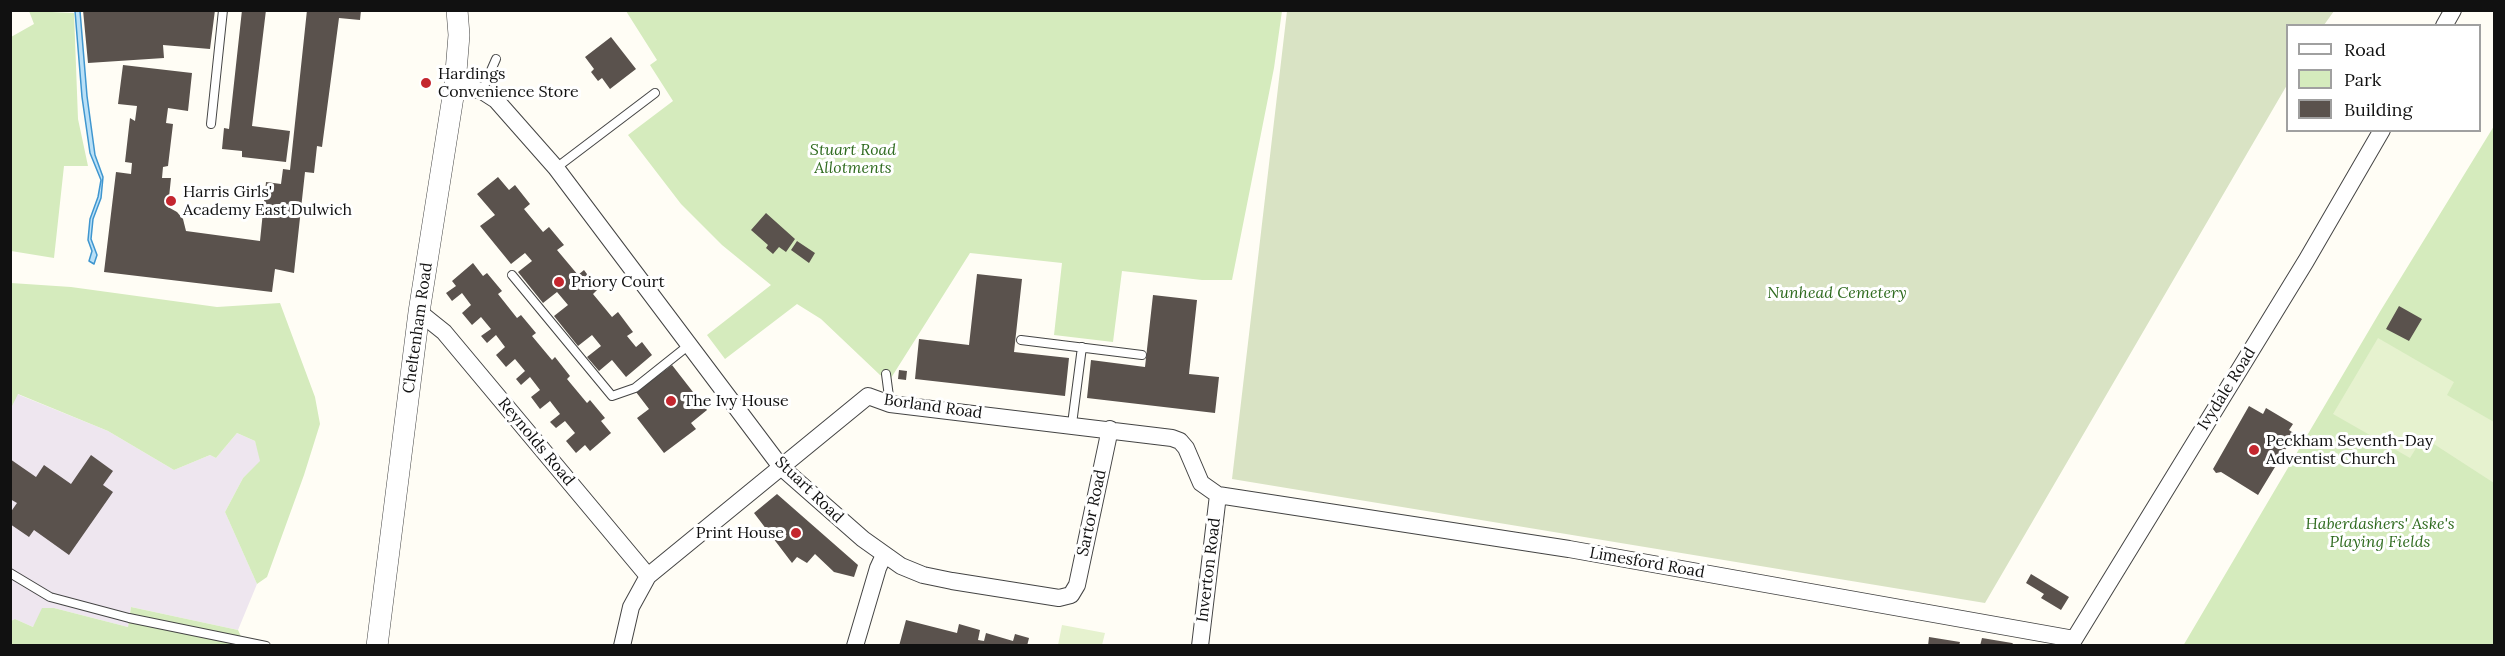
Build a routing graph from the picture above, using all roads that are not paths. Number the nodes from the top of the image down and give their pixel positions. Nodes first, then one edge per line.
1 (223, 10) edge
2 (457, 10) edge
3 (2452, 10) edge
4 (2445, 24) edge
5 (496, 59) dead end
6 (455, 84) junction
7 (482, 91) junction
8 (656, 93) dead end
9 (211, 124) dead end
10 (2381, 132) edge
11 (556, 168) junction
12 (512, 275) dead end
13 (419, 312) junction
14 (1021, 340) dead end
15 (689, 345) junction
16 (1082, 347) junction
17 (1142, 355) dead end
18 (886, 374) dead end
19 (890, 404) junction
20 (1072, 424) junction
21 (1110, 429) junction
22 (781, 467) junction
23 (1218, 495) junction
24 (884, 555) junction
25 (10, 573) edge
26 (648, 576) junction
27 (1071, 595) joint
28 (2072, 642) edge
29 (266, 645) edge
30 (377, 645) edge
31 (622, 645) edge
32 (855, 645) edge
33 (1200, 645) edge

1 - 9 lane
2 - 6 street, Cheltenham Road
3 - 4 street
5 - 7 lane
6 - 7 street, Stuart Road
6 - 13 street, Cheltenham Road
7 - 11 street, Stuart Road
8 - 11 lane
10 - 28 street, Ivydale Road
11 - 15 street, Stuart Road
12 - 15 lane
13 - 26 street, Reynolds Road
13 - 30 street, Cheltenham Road
14 - 16 lane
15 - 22 street, Stuart Road
16 - 17 lane
16 - 20 lane
18 - 19 lane
19 - 20 street, Borland Road
19 - 22 street, Borland Road
20 - 21 street, Borland Road
21 - 23 street, Borland Road
21 - 27 street, Sartor Road
22 - 24 street, Stuart Road
22 - 26 street, Borland Road
23 - 28 street, Limesford Road
23 - 33 street, Inverton Road
24 - 27 street, Stuart Road
24 - 32 street
25 - 29 lane
26 - 31 street, Borland Road

